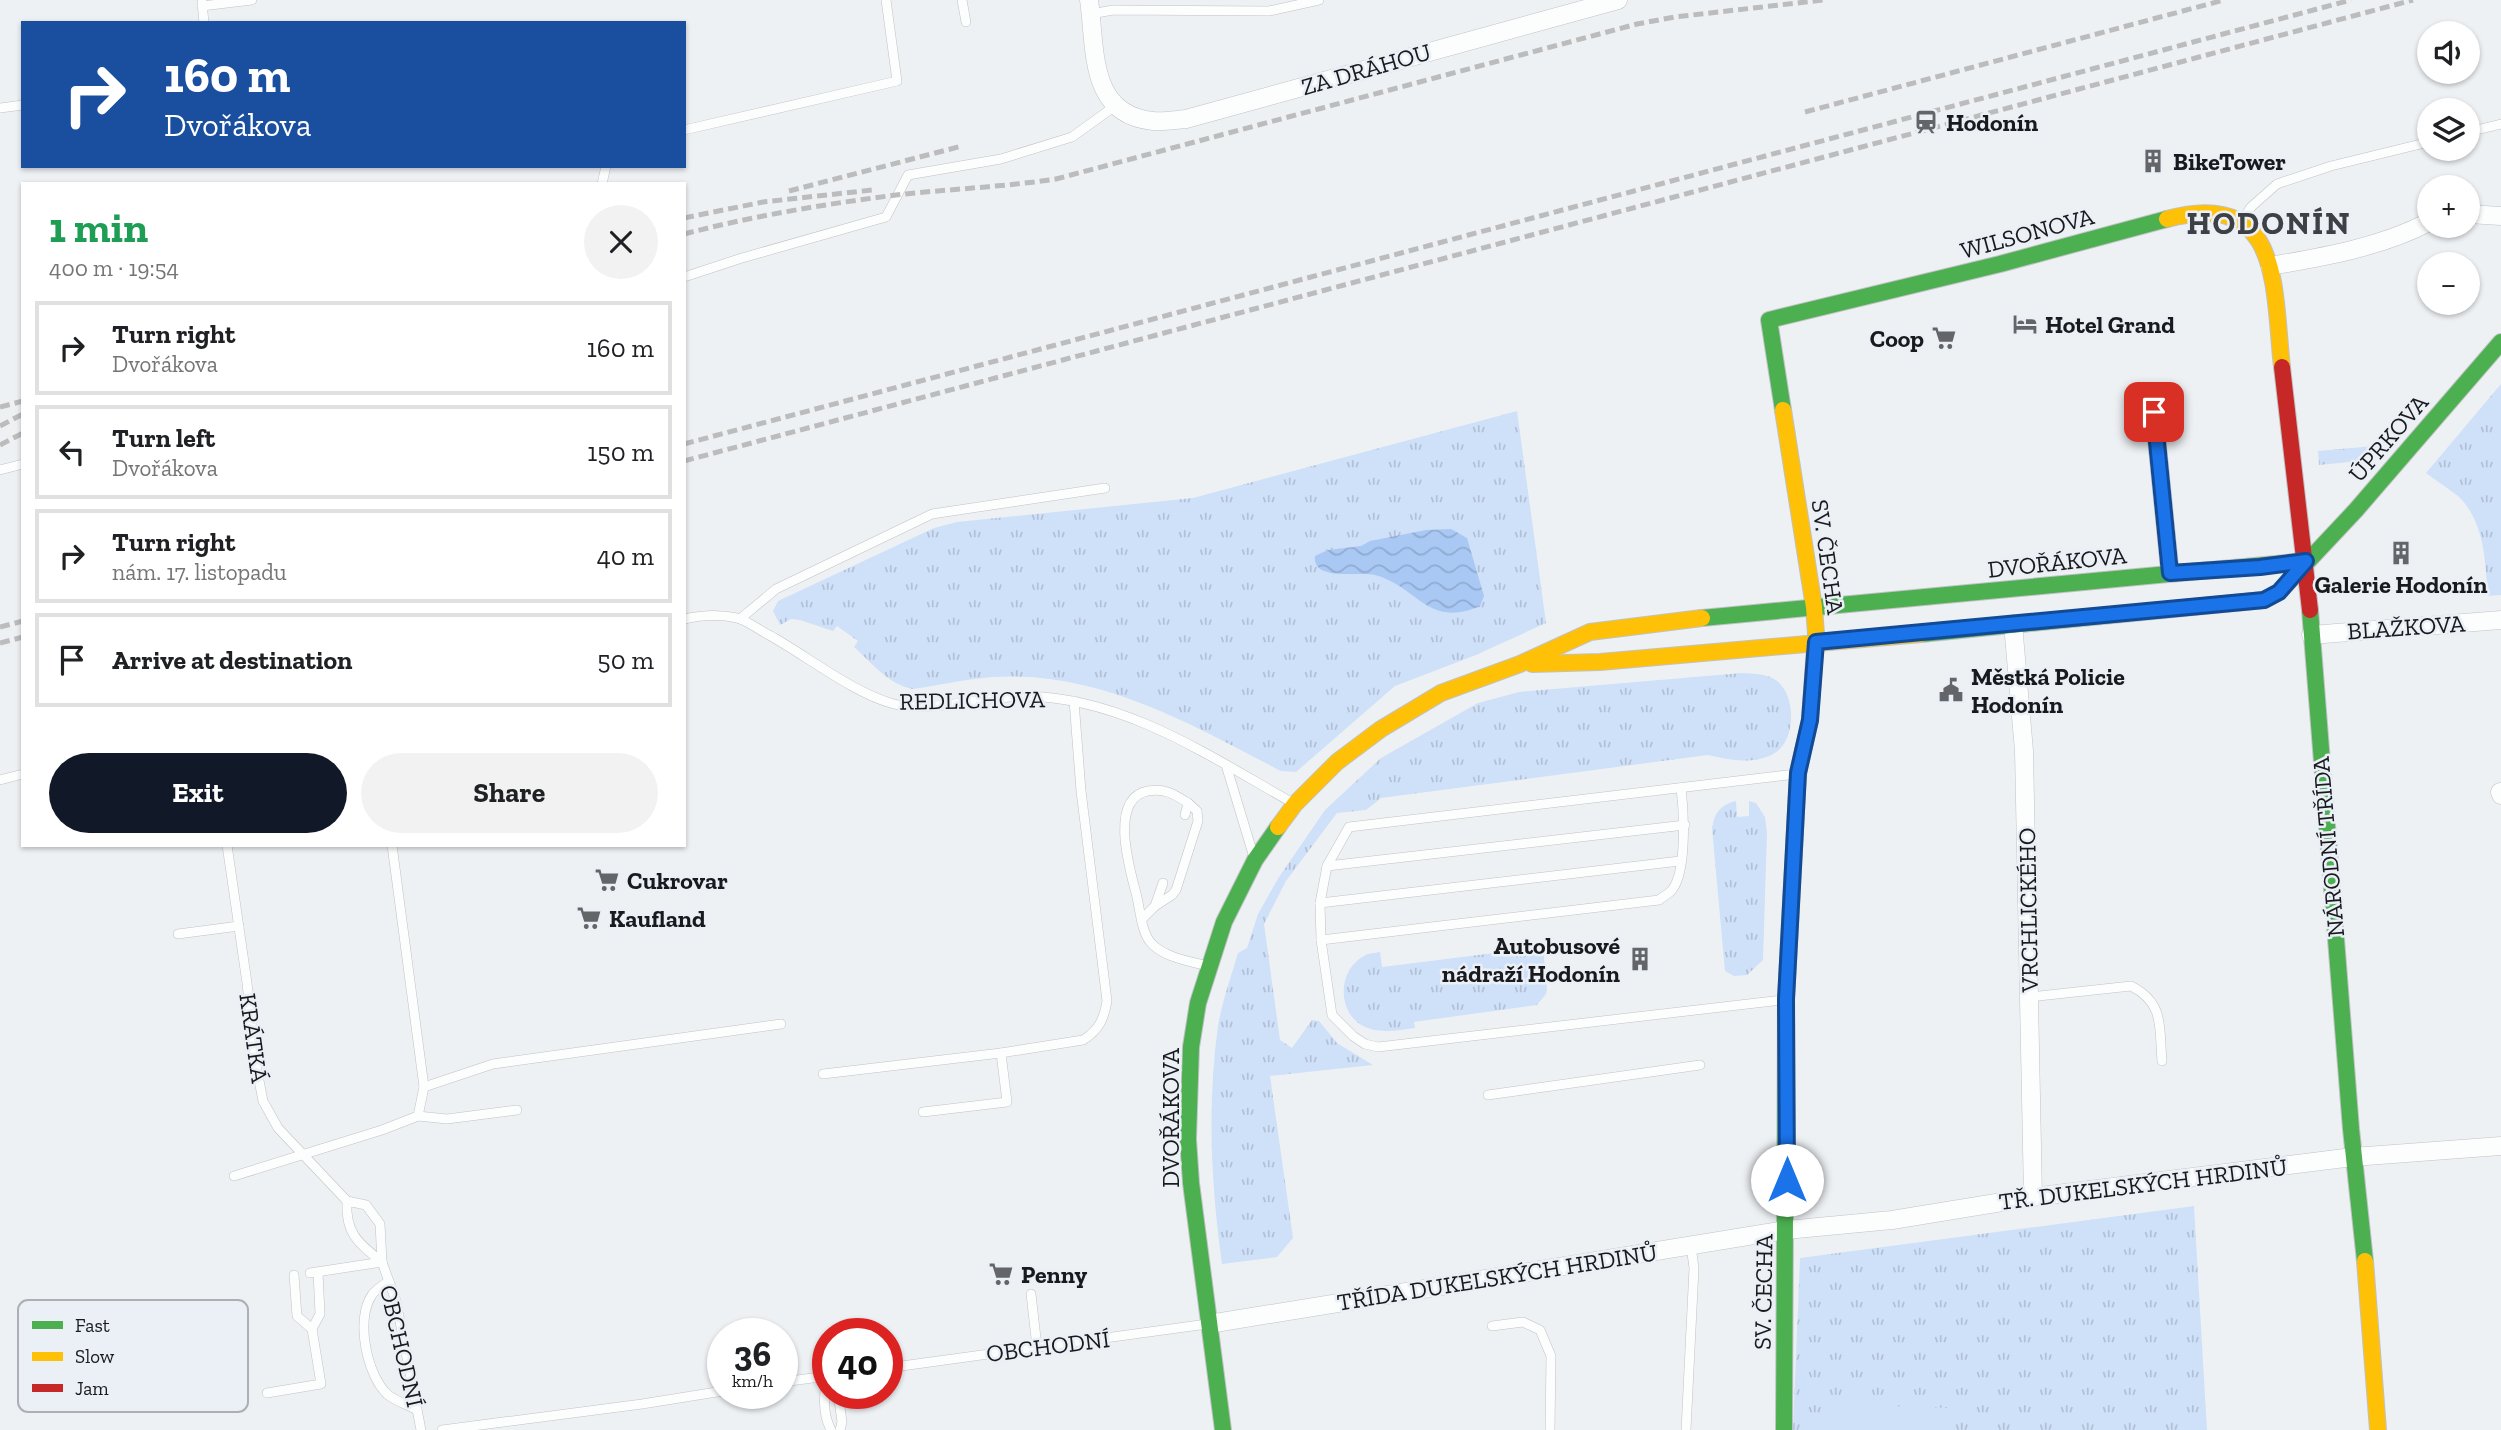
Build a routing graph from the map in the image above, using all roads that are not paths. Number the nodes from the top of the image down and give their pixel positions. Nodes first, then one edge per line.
1 (253, 0) edge
2 (886, 0) edge
3 (962, 0) edge
4 (1319, 0) edge
5 (1618, 0) edge
6 (202, 3) edge
7 (1090, 7) edge
8 (204, 21) edge
9 (965, 22) dead end
10 (21, 105) edge
11 (1115, 106) junction
12 (0, 108) edge
13 (2501, 124) edge
14 (2480, 129) edge
15 (686, 130) edge
16 (2417, 145) edge
17 (2480, 215) edge
18 (2501, 216) edge
19 (2242, 220) junction
20 (2417, 228) edge
21 (2270, 266) junction
22 (686, 277) edge
23 (1769, 320) joint
24 (2501, 342) edge
25 (2154, 412) dead end
26 (21, 465) edge
27 (0, 470) edge
28 (1105, 488) dead end
29 (2306, 561) junction
30 (2170, 573) junction
31 (1814, 607) junction
32 (686, 619) edge
33 (740, 619) junction
34 (2501, 620) edge
35 (2013, 624) junction
36 (2311, 635) junction
37 (1816, 642) junction
38 (1520, 664) junction
39 (1074, 701) junction
40 (1226, 765) junction
41 (1798, 773) junction
42 (21, 775) edge
43 (0, 780) edge
44 (1681, 788) junction
45 (1188, 803) junction
46 (1295, 804) junction
47 (1185, 815) dead end
48 (1685, 825) junction
49 (227, 847) edge
50 (392, 847) edge
51 (1255, 860) junction
52 (1680, 861) junction
53 (1327, 866) junction
54 (1163, 883) dead end
55 (1320, 903) junction
56 (1155, 906) junction
57 (1142, 919) junction
58 (239, 926) junction
59 (178, 934) dead end
60 (1321, 940) junction
61 (1208, 967) junction
62 (2029, 997) junction
63 (1786, 999) junction
64 (780, 1024) dead end
65 (1001, 1053) junction
66 (2162, 1061) dead end
67 (1700, 1065) dead end
68 (823, 1074) dead end
69 (424, 1087) junction
70 (1488, 1095) dead end
71 (517, 1110) dead end
72 (923, 1112) dead end
73 (418, 1116) junction
74 (2501, 1146) edge
75 (302, 1154) junction
76 (2353, 1157) junction
77 (233, 1176) dead end
78 (2034, 1197) junction
79 (347, 1201) junction
80 (1786, 1230) junction
81 (1692, 1246) junction
82 (382, 1262) junction
83 (293, 1275) dead end
84 (388, 1280) junction
85 (1031, 1294) dead end
86 (1209, 1324) junction
87 (1492, 1326) dead end
88 (312, 1329) junction
89 (1037, 1346) junction
90 (903, 1366) edge
91 (267, 1393) dead end
92 (707, 1393) edge
93 (417, 1409) junction
94 (826, 1409) edge
95 (840, 1409) edge
96 (421, 1430) edge
97 (442, 1430) edge
98 (831, 1430) edge
99 (840, 1430) edge
100 (1223, 1430) edge
101 (1550, 1430) edge
102 (1685, 1430) edge
103 (1784, 1430) edge
104 (2378, 1430) edge

1 - 6 lane
2 - 15 lane
3 - 9 lane
4 - 7 lane
5 - 11 street, ZA DRÁHOU
6 - 8 lane
7 - 11 street
10 - 12 lane
11 - 22 lane
13 - 14 lane
16 - 19 lane
17 - 18 street
19 - 21 street
19 - 23 street, WILSONOVA
20 - 21 street
21 - 29 street, NÁRODNÍ TŘÍDA
23 - 31 street, SV. ČECHA
24 - 29 street, ÚPRKOVA
25 - 30 street
26 - 27 lane
28 - 33 lane
29 - 30 street, DVOŘÁKOVA
29 - 35 street, DVOŘÁKOVA
29 - 36 street, NÁRODNÍ TŘÍDA
30 - 31 street, DVOŘÁKOVA
31 - 37 street, SV. ČECHA
31 - 38 street, DVOŘÁKOVA
32 - 33 lane, REDLICHOVA
33 - 39 lane, REDLICHOVA
34 - 36 street, BLAŽKOVA
35 - 37 street, DVOŘÁKOVA
35 - 62 street, VRCHLICKÉHO
36 - 76 street, NÁRODNÍ TŘÍDA
37 - 38 street, DVOŘÁKOVA
37 - 41 street, SV. ČECHA
38 - 46 street, DVOŘÁKOVA
39 - 40 lane, REDLICHOVA
39 - 65 lane
40 - 46 lane, REDLICHOVA
40 - 51 lane
41 - 44 lane
41 - 63 street, SV. ČECHA
42 - 43 lane
44 - 48 lane
44 - 53 lane
45 - 47 lane
45 - 56 lane
45 - 57 lane
46 - 51 street, DVOŘÁKOVA
48 - 52 lane
48 - 53 lane
49 - 58 lane, KRÁTKÁ
50 - 69 lane
51 - 61 street, DVOŘÁKOVA
52 - 55 lane
52 - 60 lane
53 - 55 lane
54 - 56 lane
55 - 60 lane
56 - 57 lane
57 - 61 lane
58 - 59 lane
58 - 75 lane, KRÁTKÁ
60 - 63 lane
61 - 86 street, DVOŘÁKOVA
62 - 66 lane
62 - 78 street, VRCHLICKÉHO
63 - 80 street, SV. ČECHA
64 - 69 lane
65 - 68 lane
65 - 72 lane
67 - 70 lane
69 - 73 lane
71 - 73 lane
73 - 75 lane
74 - 76 street, TŘ. DUKELSKÝCH HRDINŮ
75 - 77 lane
75 - 79 lane, KRÁTKÁ
76 - 78 street, TŘ. DUKELSKÝCH HRDINŮ
76 - 104 street, NÁRODNÍ TŘÍDA
78 - 80 street, TŘ. DUKELSKÝCH HRDINŮ
79 - 82 lane, OBCHODNÍ
79 - 82 lane, OBCHODNÍ
80 - 81 street, TŘÍDA DUKELSKÝCH HRDINŮ
80 - 103 street, SV. ČECHA
81 - 86 street, TŘÍDA DUKELSKÝCH HRDINŮ
81 - 102 lane
82 - 84 lane, OBCHODNÍ
82 - 88 lane
83 - 88 lane
84 - 93 lane, OBCHODNÍ
84 - 93 lane
85 - 89 lane
86 - 89 lane, OBCHODNÍ
86 - 100 street, DVOŘÁKOVA
87 - 101 lane
88 - 91 lane
89 - 90 lane, OBCHODNÍ
92 - 97 lane, OBCHODNÍ
93 - 96 lane, OBCHODNÍ
94 - 98 lane
95 - 99 lane

